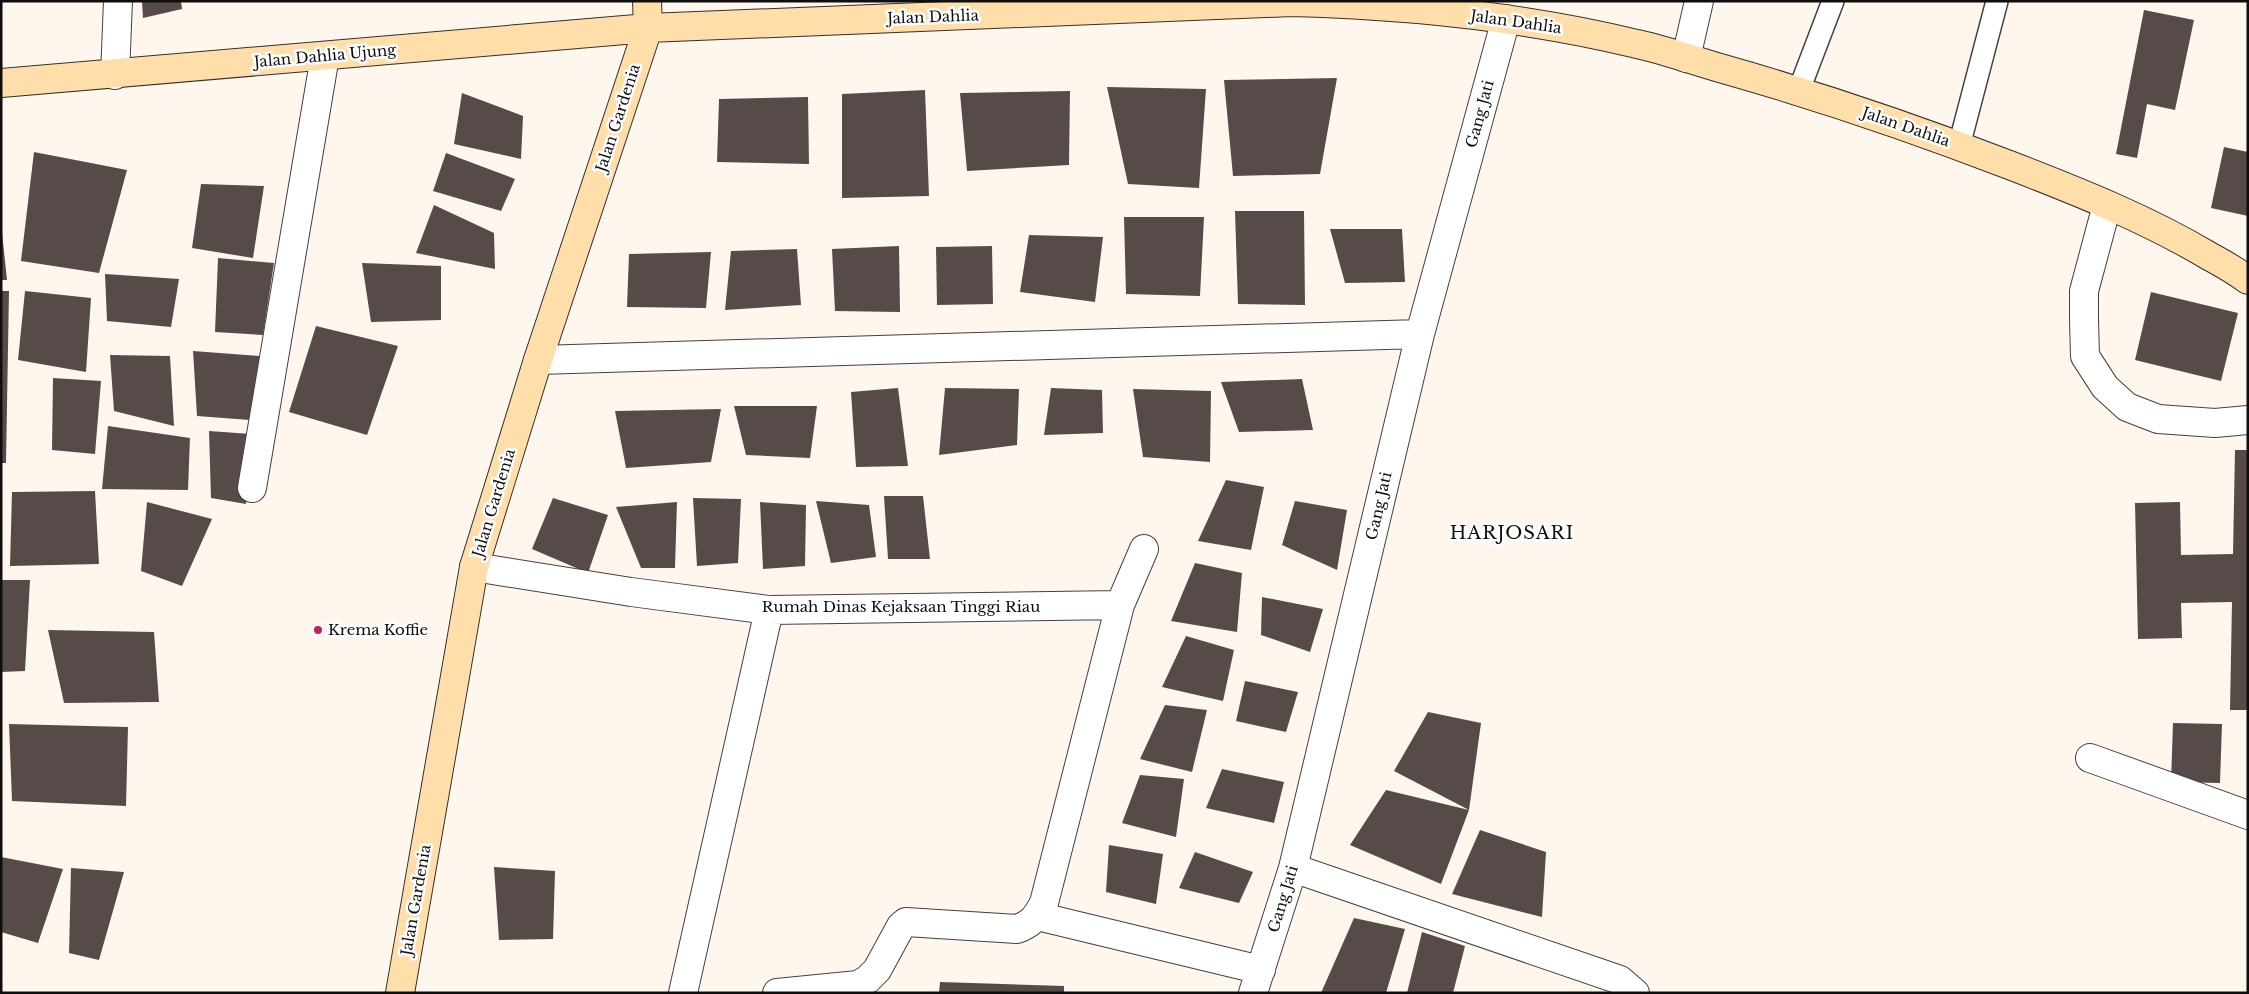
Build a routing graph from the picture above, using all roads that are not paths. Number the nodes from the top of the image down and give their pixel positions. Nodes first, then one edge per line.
1 (118, 1) edge
2 (647, 1) edge
3 (1699, 1) edge
4 (1833, 1) edge
5 (1997, 1) edge
6 (1292, 2) edge
7 (1506, 19) junction
8 (648, 28) junction
9 (325, 56) junction
10 (1686, 58) junction
11 (115, 75) junction
12 (1, 83) edge
13 (1799, 90) junction
14 (1959, 146) junction
15 (2107, 205) junction
16 (2248, 280) edge
17 (1420, 334) junction
18 (538, 360) junction
19 (2248, 420) edge
20 (252, 488) dead end
21 (1144, 549) dead end
22 (474, 567) junction
23 (1120, 605) junction
24 (769, 610) junction
25 (2090, 758) dead end
26 (2248, 816) edge
27 (1293, 868) junction
28 (1037, 916) junction
29 (1257, 981) edge
30 (400, 993) edge
31 (683, 993) edge
32 (777, 993) edge
33 (1635, 993) edge

1 - 11 street
2 - 8 main road
3 - 10 street
4 - 13 lane
5 - 14 lane
6 - 7 main road, Jalan Dahlia
6 - 8 main road, Jalan Dahlia
7 - 10 main road, Jalan Dahlia
7 - 17 street, Gang Jati
8 - 9 main road, Jalan Dahlia Ujung
8 - 18 main road, Jalan Gardenia
9 - 11 main road, Jalan Dahlia Ujung
9 - 20 street
10 - 13 main road, Jalan Dahlia
11 - 12 main road, Jalan Dahlia Ujung
13 - 14 main road, Jalan Dahlia
14 - 15 main road, Jalan Dahlia
15 - 16 main road, Jalan Dahlia
15 - 19 street
17 - 18 street
17 - 27 street, Gang Jati
18 - 22 main road, Jalan Gardenia
21 - 23 street
22 - 24 street, Rumah Dinas Kejaksaan Tinggi Riau
22 - 30 main road, Jalan Gardenia
23 - 24 street, Rumah Dinas Kejaksaan Tinggi Riau
23 - 28 street
24 - 31 street
25 - 26 street
27 - 29 street, Gang Jati
27 - 33 street
28 - 29 street
28 - 32 street

